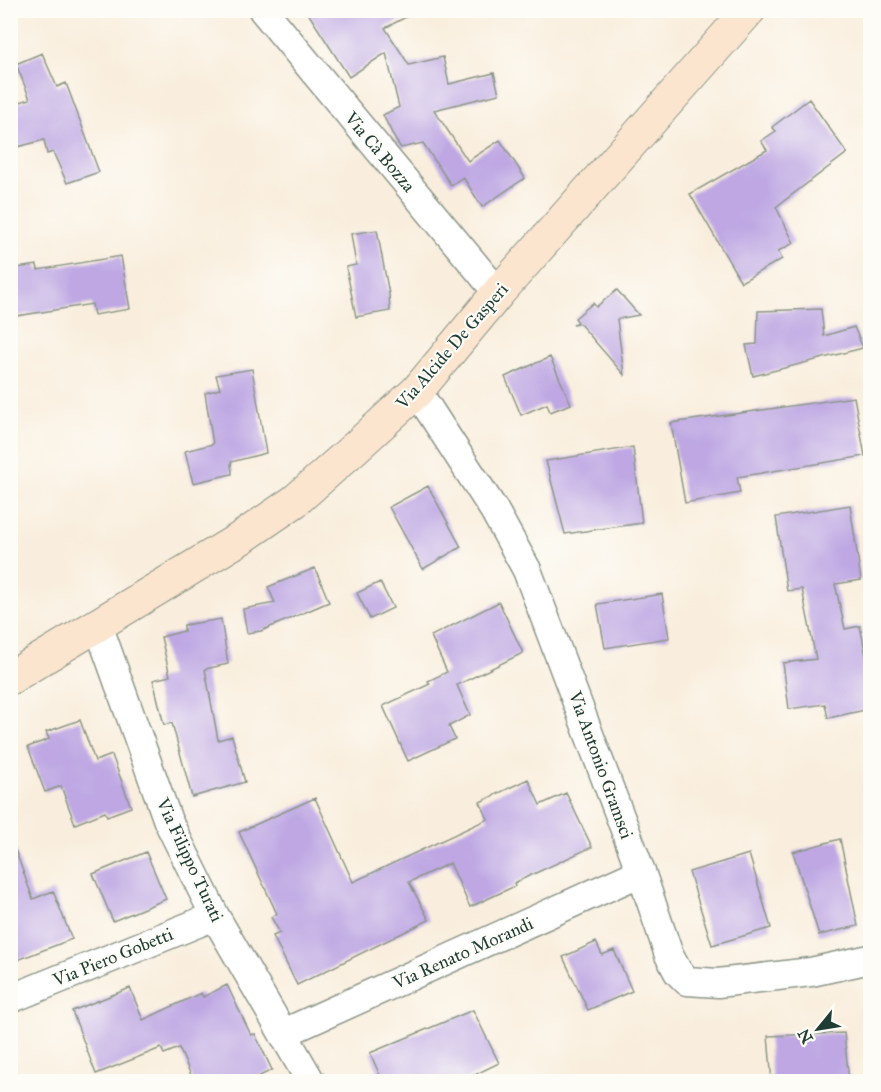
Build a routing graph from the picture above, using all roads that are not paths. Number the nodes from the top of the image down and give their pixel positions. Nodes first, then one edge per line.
1 (263, 10) edge
2 (749, 10) edge
3 (498, 293) junction
4 (417, 391) junction
5 (98, 625) junction
6 (10, 678) edge
7 (641, 872) junction
8 (215, 916) junction
9 (870, 959) edge
10 (10, 999) edge
11 (285, 1034) junction
12 (311, 1082) edge

1 - 3 street, Via Cà Bozza
2 - 3 street, Via Alcide De Gasperi
3 - 4 street, Via Alcide De Gasperi
4 - 5 street, Via Alcide De Gasperi
4 - 7 street, Via Antonio Gramsci
5 - 6 street, Via Alcide De Gasperi
5 - 8 street, Via Filippo Turati
7 - 9 street, Via Antonio Gramsci
7 - 11 street, Via Renato Morandi
8 - 10 street, Via Piero Gobetti
8 - 11 street, Via Filippo Turati
11 - 12 street, Via Filippo Turati

